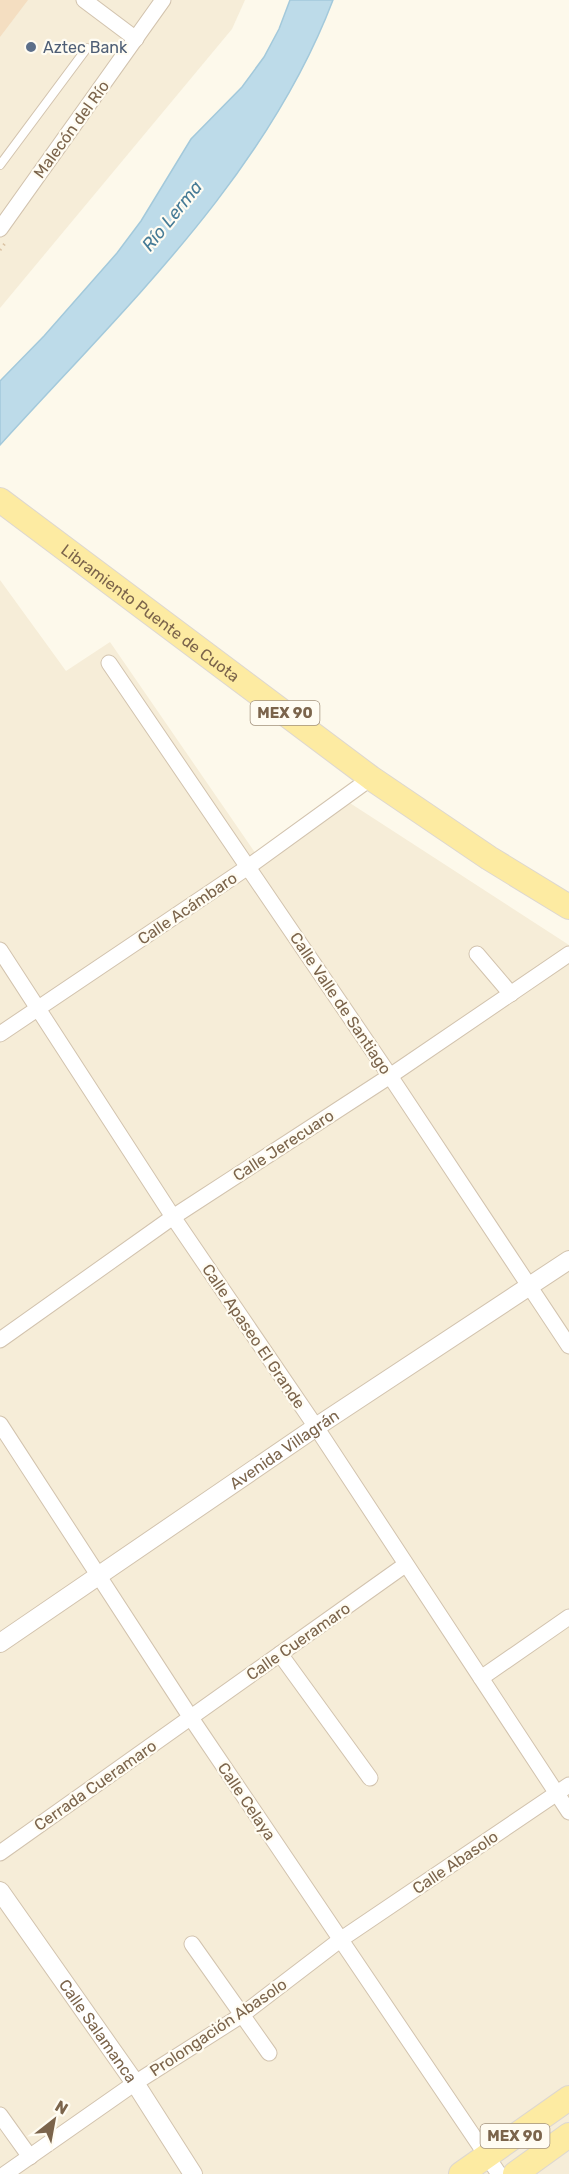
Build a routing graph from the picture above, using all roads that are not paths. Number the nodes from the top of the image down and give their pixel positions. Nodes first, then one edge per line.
1 (84, 0) edge
2 (163, 0) edge
3 (136, 39) junction
4 (87, 48) dead end
5 (0, 165) edge
6 (0, 227) edge
7 (5, 504) edge
8 (109, 663) dead end
9 (371, 778) junction
10 (248, 867) junction
11 (569, 907) edge
12 (0, 950) edge
13 (477, 954) dead end
14 (569, 954) edge
15 (511, 993) junction
16 (38, 1008) junction
17 (0, 1034) edge
18 (390, 1076) junction
19 (173, 1217) junction
20 (569, 1260) edge
21 (529, 1287) junction
22 (0, 1340) edge
23 (569, 1346) edge
24 (0, 1424) edge
25 (316, 1427) junction
26 (405, 1565) junction
27 (99, 1575) junction
28 (569, 1617) edge
29 (0, 1643) edge
30 (280, 1654) junction
31 (482, 1678) junction
32 (191, 1718) junction
33 (370, 1778) dead end
34 (563, 1789) edge
35 (569, 1812) edge
36 (0, 1853) edge
37 (0, 1891) edge
38 (340, 1940) junction
39 (192, 1944) dead end
40 (242, 2015) junction
41 (269, 2053) dead end
42 (135, 2083) junction
43 (560, 2104) edge
44 (0, 2115) edge
45 (569, 2135) edge
46 (30, 2157) junction
47 (493, 2165) edge
48 (5, 2174) edge
49 (193, 2174) edge
50 (461, 2174) edge
51 (515, 2174) edge

1 - 3 street
2 - 3 street, Malecón del Río
3 - 6 street, Malecón del Río
4 - 5 lane
7 - 9 main road, Libramiento Puente de Cuota / MEX 90
8 - 10 street, Calle Valle de Santiago
9 - 10 street, Calle Acámbaro
9 - 11 main road, Libramiento Puente de Cuota / MEX 90
10 - 16 street, Calle Acámbaro
10 - 18 street, Calle Valle de Santiago
12 - 16 street, Calle Apaseo El Grande
13 - 15 street
14 - 15 street, Calle Jerecuaro
15 - 18 street, Calle Jerecuaro
16 - 17 street, Calle Acámbaro
16 - 19 street, Calle Apaseo El Grande
18 - 19 street, Calle Jerecuaro
18 - 21 street, Calle Valle de Santiago
19 - 22 street, Calle Jerecuaro
19 - 25 street, Calle Apaseo El Grande
20 - 21 street, Avenida Villagrán
21 - 23 street, Calle Valle de Santiago
21 - 25 street, Avenida Villagrán
24 - 27 street, Calle Celaya
25 - 26 street, Calle Apaseo El Grande
25 - 27 street, Avenida Villagrán
26 - 30 street, Calle Cueramaro
26 - 31 street, Calle Apaseo El Grande
27 - 29 street, Avenida Villagrán
27 - 32 street, Calle Celaya
28 - 31 street
30 - 32 street, Calle Cueramaro
30 - 33 street
31 - 34 street, Calle Apaseo El Grande
32 - 36 street, Cerrada Cueramaro
32 - 38 street, Calle Celaya
34 - 35 street, Calle Apaseo El Grande
34 - 38 street, Calle Abasolo
37 - 42 street, Calle Salamanca
38 - 40 street, Prolongación Abasolo
38 - 47 street, Calle Celaya
39 - 40 street
40 - 41 street
40 - 42 street, Prolongación Abasolo
42 - 46 street, Prolongación Abasolo
42 - 49 street, Calle Salamanca
43 - 45 main road
43 - 47 main road, MEX 90
44 - 46 street
45 - 51 main road, MEX 90
46 - 48 street, Prolongación Abasolo
47 - 50 main road, MEX 90

